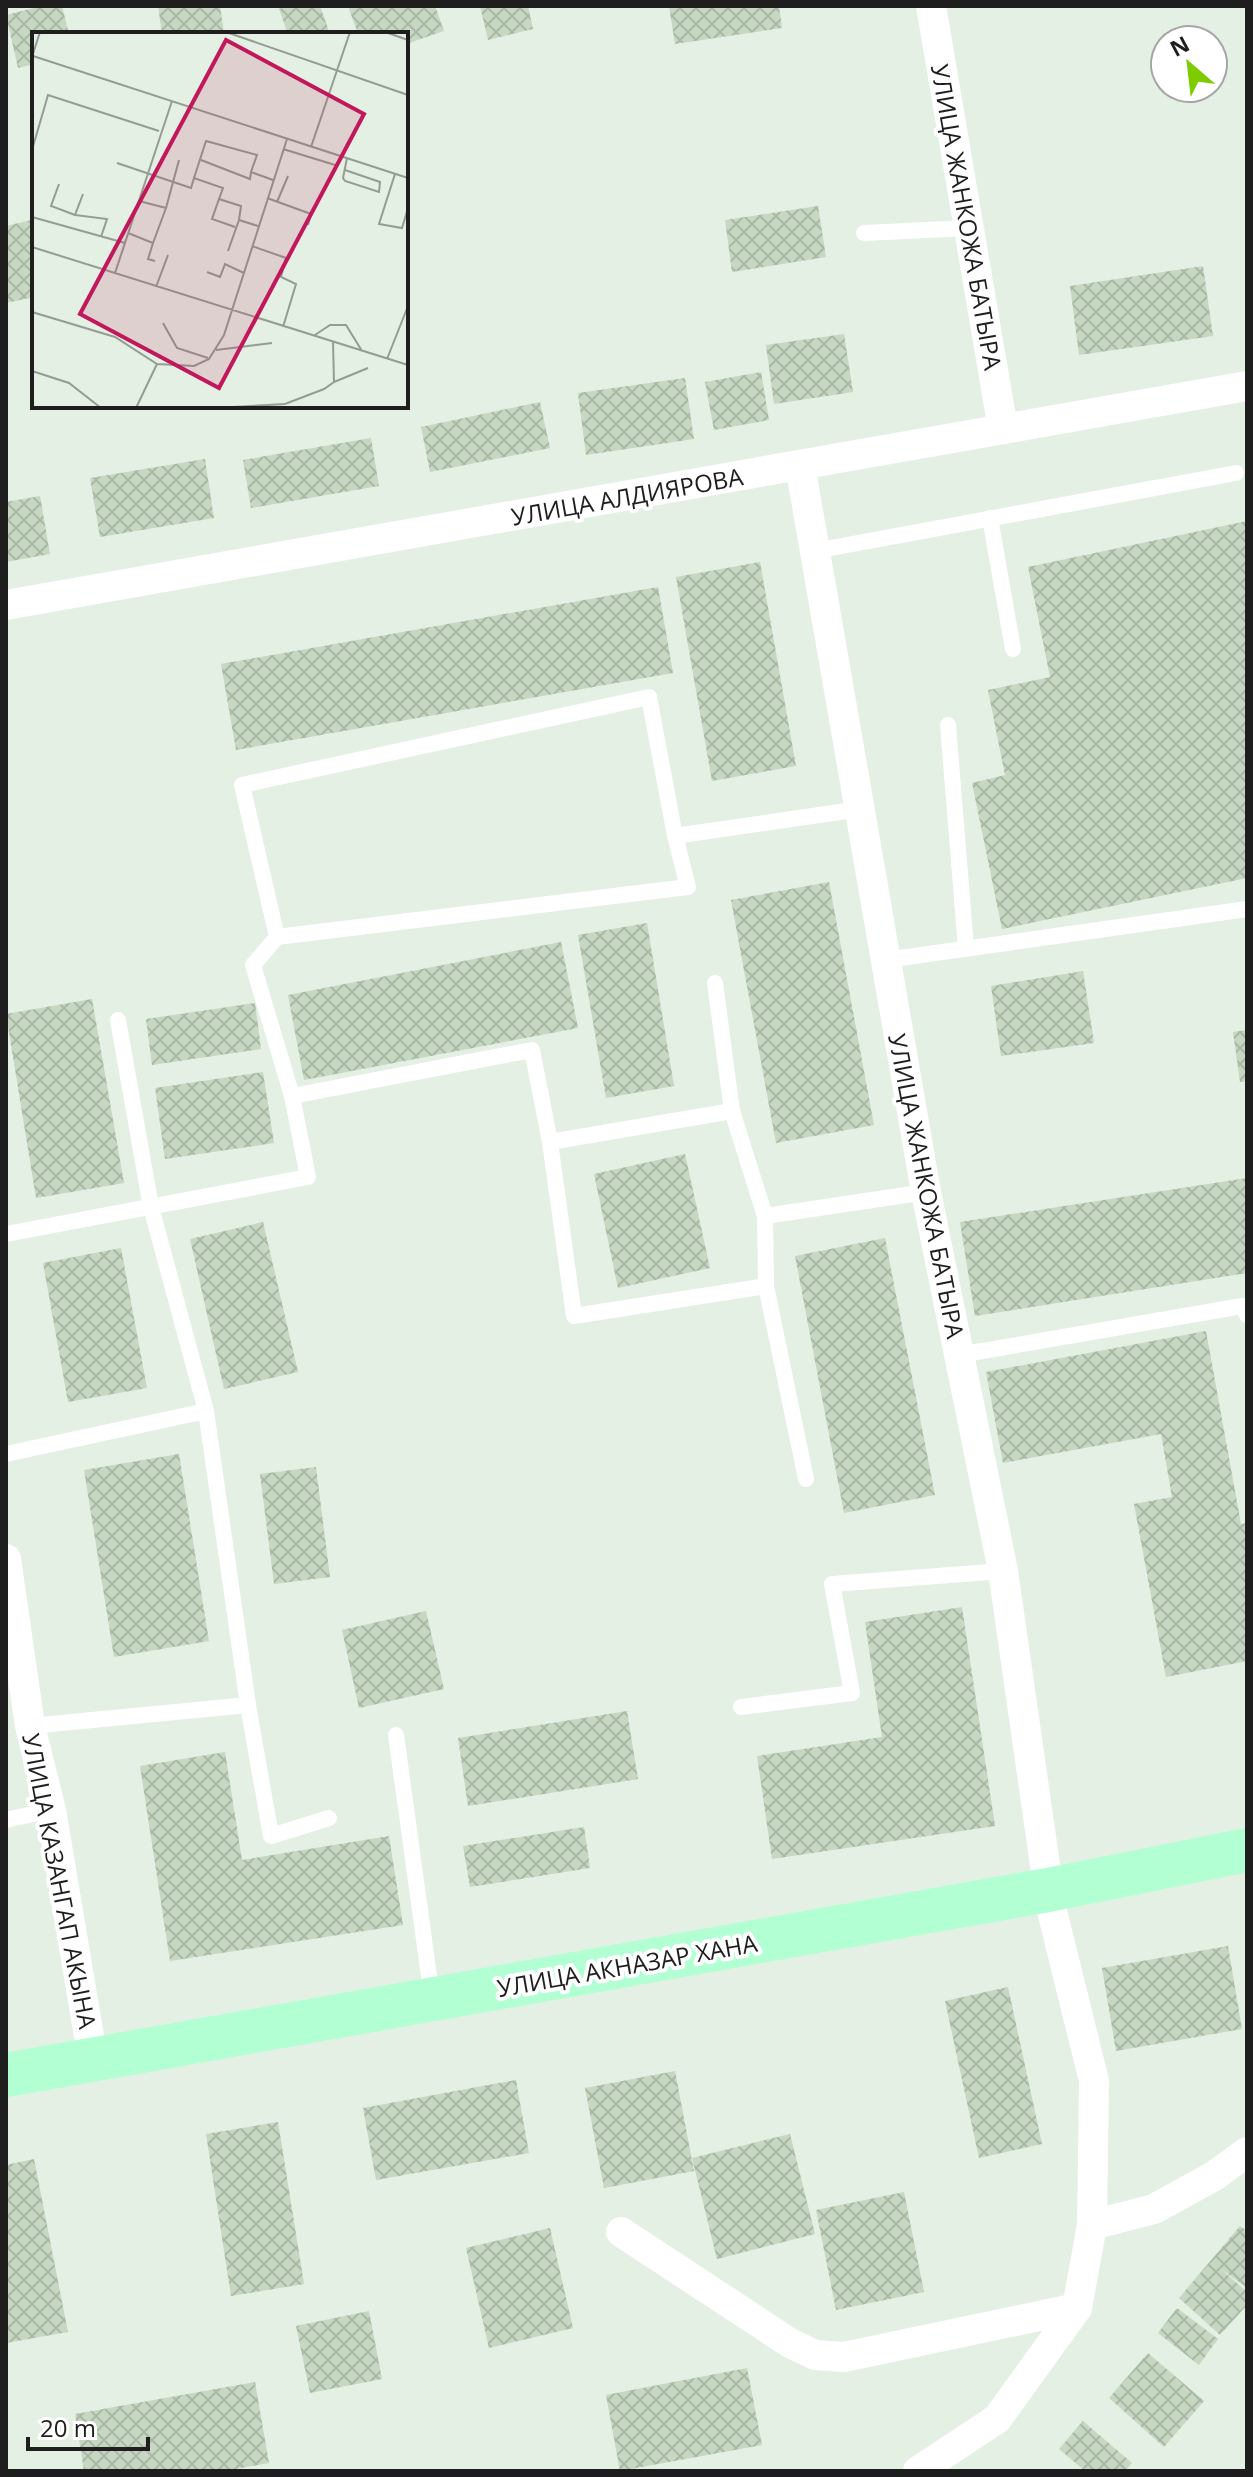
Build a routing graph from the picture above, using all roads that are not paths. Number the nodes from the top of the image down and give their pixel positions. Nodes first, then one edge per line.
1 (931, 6) edge
2 (969, 228) junction
3 (864, 233) dead end
4 (1247, 386) edge
5 (1003, 429) junction
6 (800, 465) junction
7 (1236, 473) dead end
8 (990, 518) junction
9 (815, 551) junction
10 (6, 605) edge
11 (1013, 649) dead end
12 (948, 725) dead end
13 (860, 809) junction
14 (675, 836) junction
15 (1247, 909) edge
16 (277, 937) junction
17 (966, 948) junction
18 (886, 960) junction
19 (715, 983) dead end
20 (118, 1020) dead end
21 (292, 1096) junction
22 (732, 1111) junction
23 (550, 1142) junction
24 (926, 1192) junction
25 (151, 1207) junction
26 (765, 1216) junction
27 (6, 1234) edge
28 (766, 1286) junction
29 (1247, 1315) edge
30 (959, 1355) junction
31 (206, 1411) junction
32 (6, 1454) edge
33 (806, 1479) dead end
34 (6, 1559) edge
35 (1003, 1571) junction
36 (248, 1705) junction
37 (741, 1707) dead end
38 (30, 1726) junction
39 (396, 1735) dead end
40 (51, 1810) junction
41 (329, 1818) dead end
42 (6, 1820) edge
43 (1247, 1850) edge
44 (1050, 1898) junction
45 (433, 1999) junction
46 (93, 2060) junction
47 (6, 2075) edge
48 (1247, 2152) edge
49 (1092, 2225) junction
50 (621, 2232) dead end
51 (1077, 2308) junction
52 (918, 2471) edge

1 - 2 street, УЛИЦА ЖАНКОЖА БАТЫРА
2 - 3 lane
2 - 5 street, УЛИЦА ЖАНКОЖА БАТЫРА
4 - 5 street, УЛИЦА АЛДИЯРОВА
5 - 6 street, УЛИЦА АЛДИЯРОВА
6 - 9 street, УЛИЦА ЖАНКОЖА БАТЫРА
6 - 10 street, УЛИЦА АЛДИЯРОВА
7 - 8 lane
8 - 9 lane
8 - 11 lane
9 - 13 street, УЛИЦА ЖАНКОЖА БАТЫРА
12 - 17 lane
13 - 14 lane
13 - 18 street, УЛИЦА ЖАНКОЖА БАТЫРА
14 - 16 lane
14 - 16 lane
15 - 17 lane
16 - 21 lane
17 - 18 lane
18 - 24 street, УЛИЦА ЖАНКОЖА БАТЫРА
19 - 22 lane
20 - 25 lane
21 - 23 lane
21 - 25 lane
22 - 23 lane
22 - 26 lane
23 - 28 lane
24 - 26 lane
24 - 30 street, УЛИЦА ЖАНКОЖА БАТЫРА
25 - 27 lane
25 - 31 lane
26 - 28 lane
28 - 33 lane
29 - 30 lane
30 - 35 street, УЛИЦА ЖАНКОЖА БАТЫРА
31 - 32 lane
31 - 36 lane
34 - 38 street, УЛИЦА КАЗАНГАП АКЫНА
35 - 37 lane
35 - 44 street, УЛИЦА ЖАНКОЖА БАТЫРА
36 - 38 lane
36 - 41 lane
38 - 40 street, УЛИЦА КАЗАНГАП АКЫНА
39 - 45 lane
40 - 42 lane
40 - 46 street, УЛИЦА КАЗАНГАП АКЫНА
43 - 44 main road, УЛИЦА АКНАЗАР ХАНА
44 - 45 main road, УЛИЦА АКНАЗАР ХАНА
44 - 49 street, УЛИЦА ЖАНКОЖА БАТЫРА
45 - 46 main road, УЛИЦА АКНАЗАР ХАНА
46 - 47 main road, УЛИЦА АКНАЗАР ХАНА
48 - 49 street
49 - 51 street, УЛИЦА ЖАНКОЖА БАТЫРА
50 - 51 street
51 - 52 street

